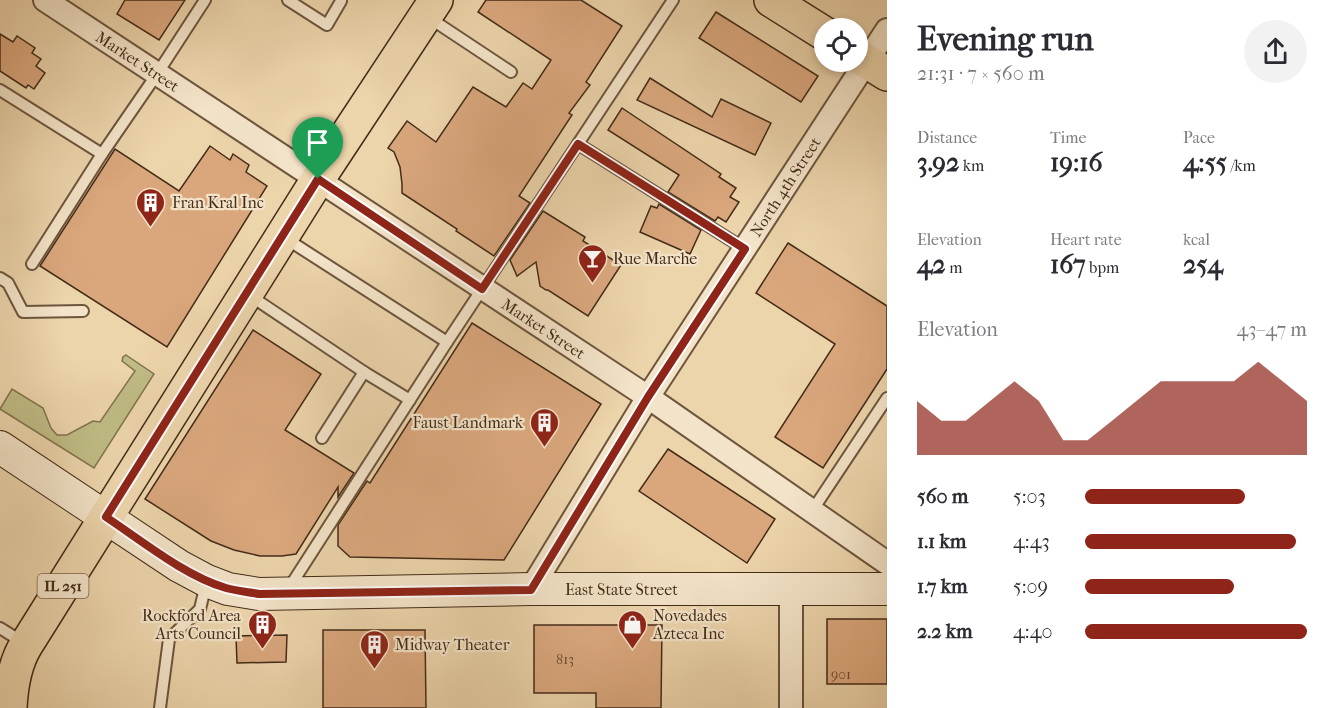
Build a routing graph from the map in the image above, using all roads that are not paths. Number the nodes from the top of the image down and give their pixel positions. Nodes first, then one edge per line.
1 (45, 0) edge
2 (205, 0) edge
3 (673, 0) edge
4 (771, 0) edge
5 (293, 1) edge
6 (341, 1) edge
7 (431, 8) edge
8 (814, 27) edge
9 (887, 30) edge
10 (870, 64) edge
11 (511, 72) dead end
12 (157, 74) junction
13 (0, 90) edge
14 (578, 144) junction
15 (102, 154) junction
16 (318, 179) junction
17 (282, 237) junction
18 (745, 249) junction
19 (32, 264) dead end
20 (0, 278) edge
21 (482, 289) junction
22 (246, 294) junction
23 (82, 311) dead end
24 (447, 342) junction
25 (364, 372) junction
26 (648, 397) junction
27 (887, 398) edge
28 (410, 400) junction
29 (322, 438) dead end
30 (0, 447) edge
31 (812, 511) junction
32 (106, 517) junction
33 (887, 563) edge
34 (207, 581) junction
35 (887, 589) edge
36 (531, 590) junction
37 (791, 590) junction
38 (285, 594) junction
39 (15, 643) edge
40 (10, 708) edge
41 (160, 708) edge
42 (791, 708) edge

1 - 12 street, Market Street
2 - 12 lane
3 - 14 lane
4 - 8 main road
5 - 6 lane
7 - 11 lane
7 - 16 main road, IL 251
9 - 10 street, North 4th Street
10 - 18 street, North 4th Street
12 - 15 lane
12 - 16 street, Market Street
13 - 15 lane
14 - 18 lane
14 - 21 lane
15 - 19 lane
16 - 17 main road, IL 251
16 - 21 street, Market Street
17 - 22 main road, IL 251
17 - 24 lane
18 - 26 street, North 4th Street
20 - 23 lane
21 - 24 lane
21 - 26 street, Market Street
22 - 25 lane
22 - 32 main road, IL 251
24 - 28 lane
25 - 28 lane
25 - 29 lane
26 - 31 street, Market Street
26 - 36 street, North 4th Street
27 - 31 lane
28 - 38 lane
30 - 32 main road, East State Street
31 - 33 street, Market Street
32 - 34 main road, East State Street
32 - 39 main road, IL 251
34 - 38 main road, East State Street
34 - 41 lane
35 - 37 main road, East State Street
36 - 37 main road, East State Street
36 - 38 main road, East State Street
37 - 42 street
39 - 40 main road, IL 251

